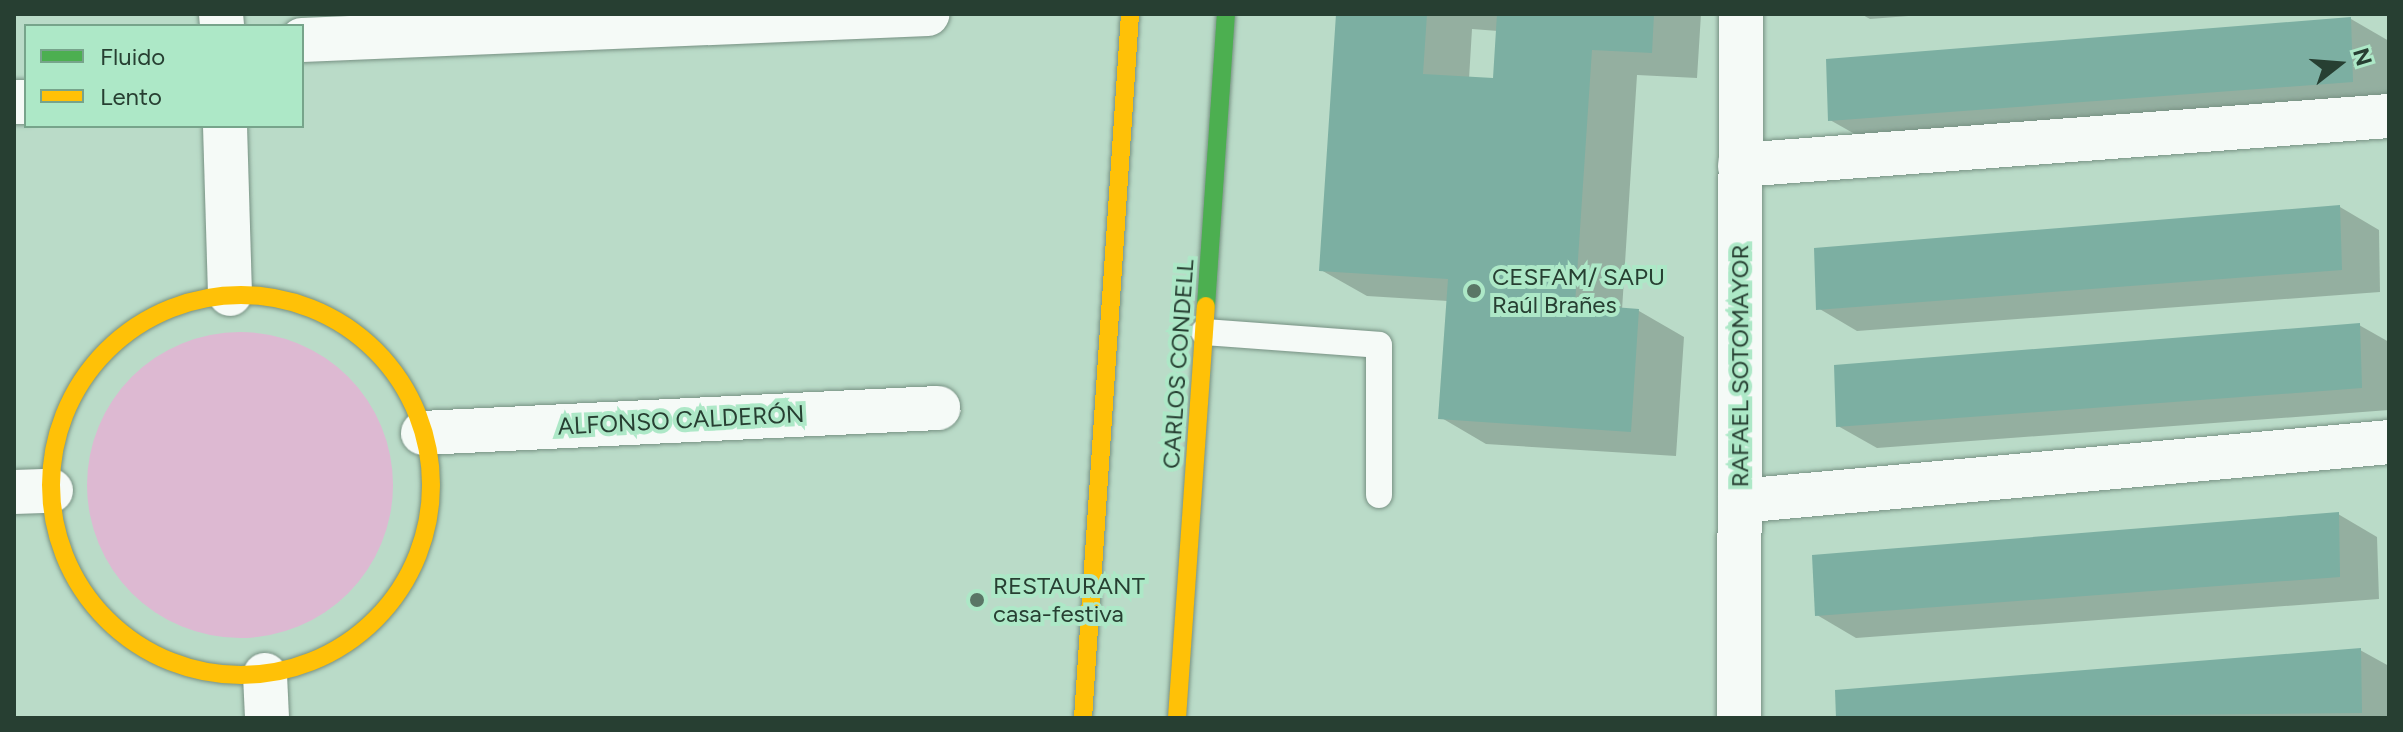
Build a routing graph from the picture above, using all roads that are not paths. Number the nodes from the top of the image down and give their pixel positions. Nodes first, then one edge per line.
1 (927, 14) edge
2 (1130, 14) edge
3 (1226, 14) edge
4 (1741, 14) edge
5 (304, 40) edge
6 (2389, 116) edge
7 (225, 128) edge
8 (1740, 165) junction
9 (230, 294) junction
10 (1204, 332) junction
11 (938, 408) dead end
12 (423, 433) junction
13 (2389, 442) edge
14 (32, 491) edge
15 (1379, 495) dead end
16 (1740, 501) junction
17 (265, 675) junction
18 (267, 718) edge
19 (1083, 718) edge
20 (1177, 718) edge
21 (1739, 718) edge

1 - 5 street
2 - 19 street
3 - 10 street, CARLOS CONDELL
4 - 8 street, RAFAEL SOTOMAYOR
6 - 8 street
7 - 9 street
8 - 16 street, RAFAEL SOTOMAYOR
9 - 12 street
9 - 14 street
10 - 15 lane
10 - 20 street, CARLOS CONDELL
11 - 12 street, ALFONSO CALDERÓN
12 - 17 street
13 - 16 street
14 - 17 street
16 - 21 street, RAFAEL SOTOMAYOR
17 - 18 street

